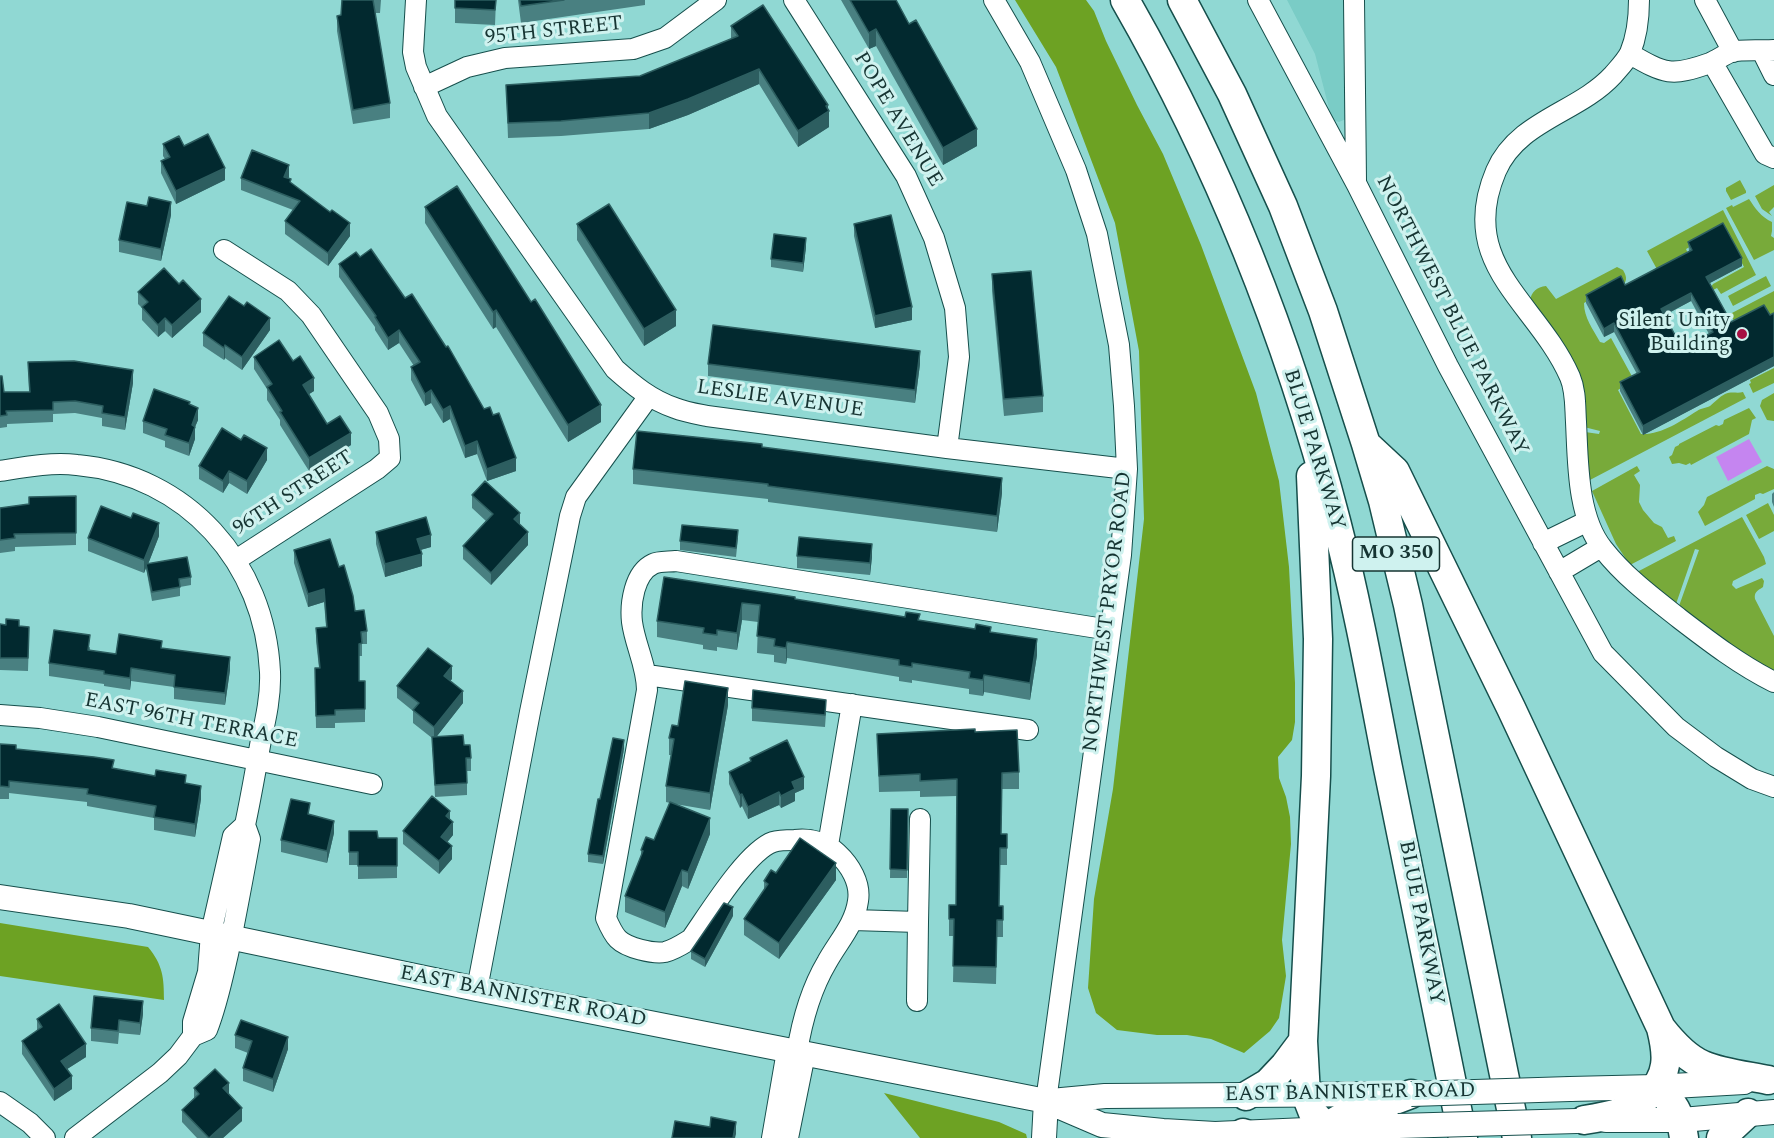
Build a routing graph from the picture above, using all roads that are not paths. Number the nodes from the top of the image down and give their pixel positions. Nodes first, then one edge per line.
1 (416, 0) edge
2 (716, 0) edge
3 (794, 0) edge
4 (994, 0) edge
5 (1125, 0) edge
6 (1182, 0) edge
7 (1258, 0) edge
8 (1354, 0) edge
9 (1639, 0) edge
10 (1705, 0) edge
11 (1768, 51) edge
12 (1733, 52) junction
13 (1629, 54) junction
14 (1712, 62) junction
15 (1774, 75) edge
16 (424, 87) junction
17 (1774, 158) edge
18 (1356, 185) junction
19 (224, 250) dead end
20 (649, 396) junction
21 (1310, 429) junction
22 (1366, 444) junction
23 (947, 448) junction
24 (1127, 470) junction
25 (0, 471) edge
26 (1588, 521) junction
27 (1543, 543) junction
28 (1601, 547) junction
29 (236, 560) junction
30 (1559, 572) junction
31 (1110, 630) junction
32 (647, 675) junction
33 (1774, 682) edge
34 (852, 704) junction
35 (0, 715) edge
36 (1028, 730) dead end
37 (258, 759) junction
38 (372, 784) dead end
39 (1774, 787) edge
40 (920, 819) dead end
41 (828, 845) junction
42 (0, 897) edge
43 (853, 920) junction
44 (918, 922) junction
45 (221, 936) junction
46 (477, 989) junction
47 (917, 1001) dead end
48 (1661, 1028) junction
49 (1303, 1041) junction
50 (796, 1052) junction
51 (1771, 1080) edge
52 (1655, 1087) junction
53 (1412, 1094) junction
54 (1305, 1095) junction
55 (1246, 1096) junction
56 (1046, 1101) junction
57 (0, 1102) edge
58 (1761, 1113) edge
59 (1580, 1121) junction
60 (1683, 1129) edge
61 (1326, 1134) edge
62 (1250, 1136) edge
63 (45, 1138) edge
64 (75, 1138) edge
65 (772, 1138) edge
66 (788, 1138) edge
67 (1044, 1138) edge
68 (1463, 1138) edge
69 (1518, 1138) edge
70 (1721, 1138) edge

1 - 16 street, LESLIE AVENUE
2 - 16 street, 95TH STREET
3 - 23 street, POPE AVENUE
4 - 24 street, NORTHWEST PRYOR ROAD
5 - 21 highway, BLUE PARKWAY / MO 350
6 - 22 highway, MO 350
7 - 18 street, NORTHWEST BLUE PARKWAY
8 - 18 street
9 - 13 street
10 - 12 street
11 - 12 street
11 - 15 street
12 - 14 street
13 - 14 street
13 - 26 street
14 - 17 street
16 - 20 street, LESLIE AVENUE
18 - 27 street, NORTHWEST BLUE PARKWAY
19 - 29 street, 96TH STREET
20 - 23 street, LESLIE AVENUE
20 - 46 street
21 - 49 highway
21 - 68 highway, BLUE PARKWAY / MO 350
22 - 48 highway
22 - 69 highway, MO 350
23 - 24 street, LESLIE AVENUE
24 - 31 street, NORTHWEST PRYOR ROAD
25 - 29 street, 96TH STREET
26 - 27 street
26 - 28 street
27 - 30 street, NORTHWEST BLUE PARKWAY
28 - 30 street
28 - 33 street
29 - 37 street
30 - 39 street, NORTHWEST BLUE PARKWAY
31 - 32 street
31 - 56 street, NORTHWEST PRYOR ROAD
32 - 34 street
32 - 41 street
34 - 36 street
34 - 41 street
35 - 37 street, EAST 96TH TERRACE
37 - 38 street, EAST 96TH TERRACE
37 - 45 street
40 - 44 street
41 - 43 street
42 - 45 main road, EAST BANNISTER ROAD
43 - 44 street
43 - 50 street
44 - 47 street
45 - 46 main road, EAST BANNISTER ROAD
45 - 64 street
46 - 50 main road, EAST BANNISTER ROAD
48 - 51 highway
48 - 52 highway
49 - 54 highway
49 - 55 highway
50 - 56 main road, EAST BANNISTER ROAD
50 - 65 street
50 - 66 street
51 - 52 main road, EAST BANNISTER ROAD
52 - 53 main road, EAST BANNISTER ROAD, bridge
52 - 59 highway
52 - 60 highway
53 - 54 main road, EAST BANNISTER ROAD
53 - 61 highway
54 - 55 main road, EAST BANNISTER ROAD
54 - 61 highway
55 - 56 main road, EAST BANNISTER ROAD
56 - 62 main road, EAST BANNISTER ROAD
56 - 67 main road, NORTHWEST PRYOR ROAD
57 - 63 street
58 - 60 main road, EAST BANNISTER ROAD
58 - 70 highway
59 - 60 main road, EAST BANNISTER ROAD
59 - 61 main road, EAST BANNISTER ROAD, bridge
61 - 62 main road, EAST BANNISTER ROAD

